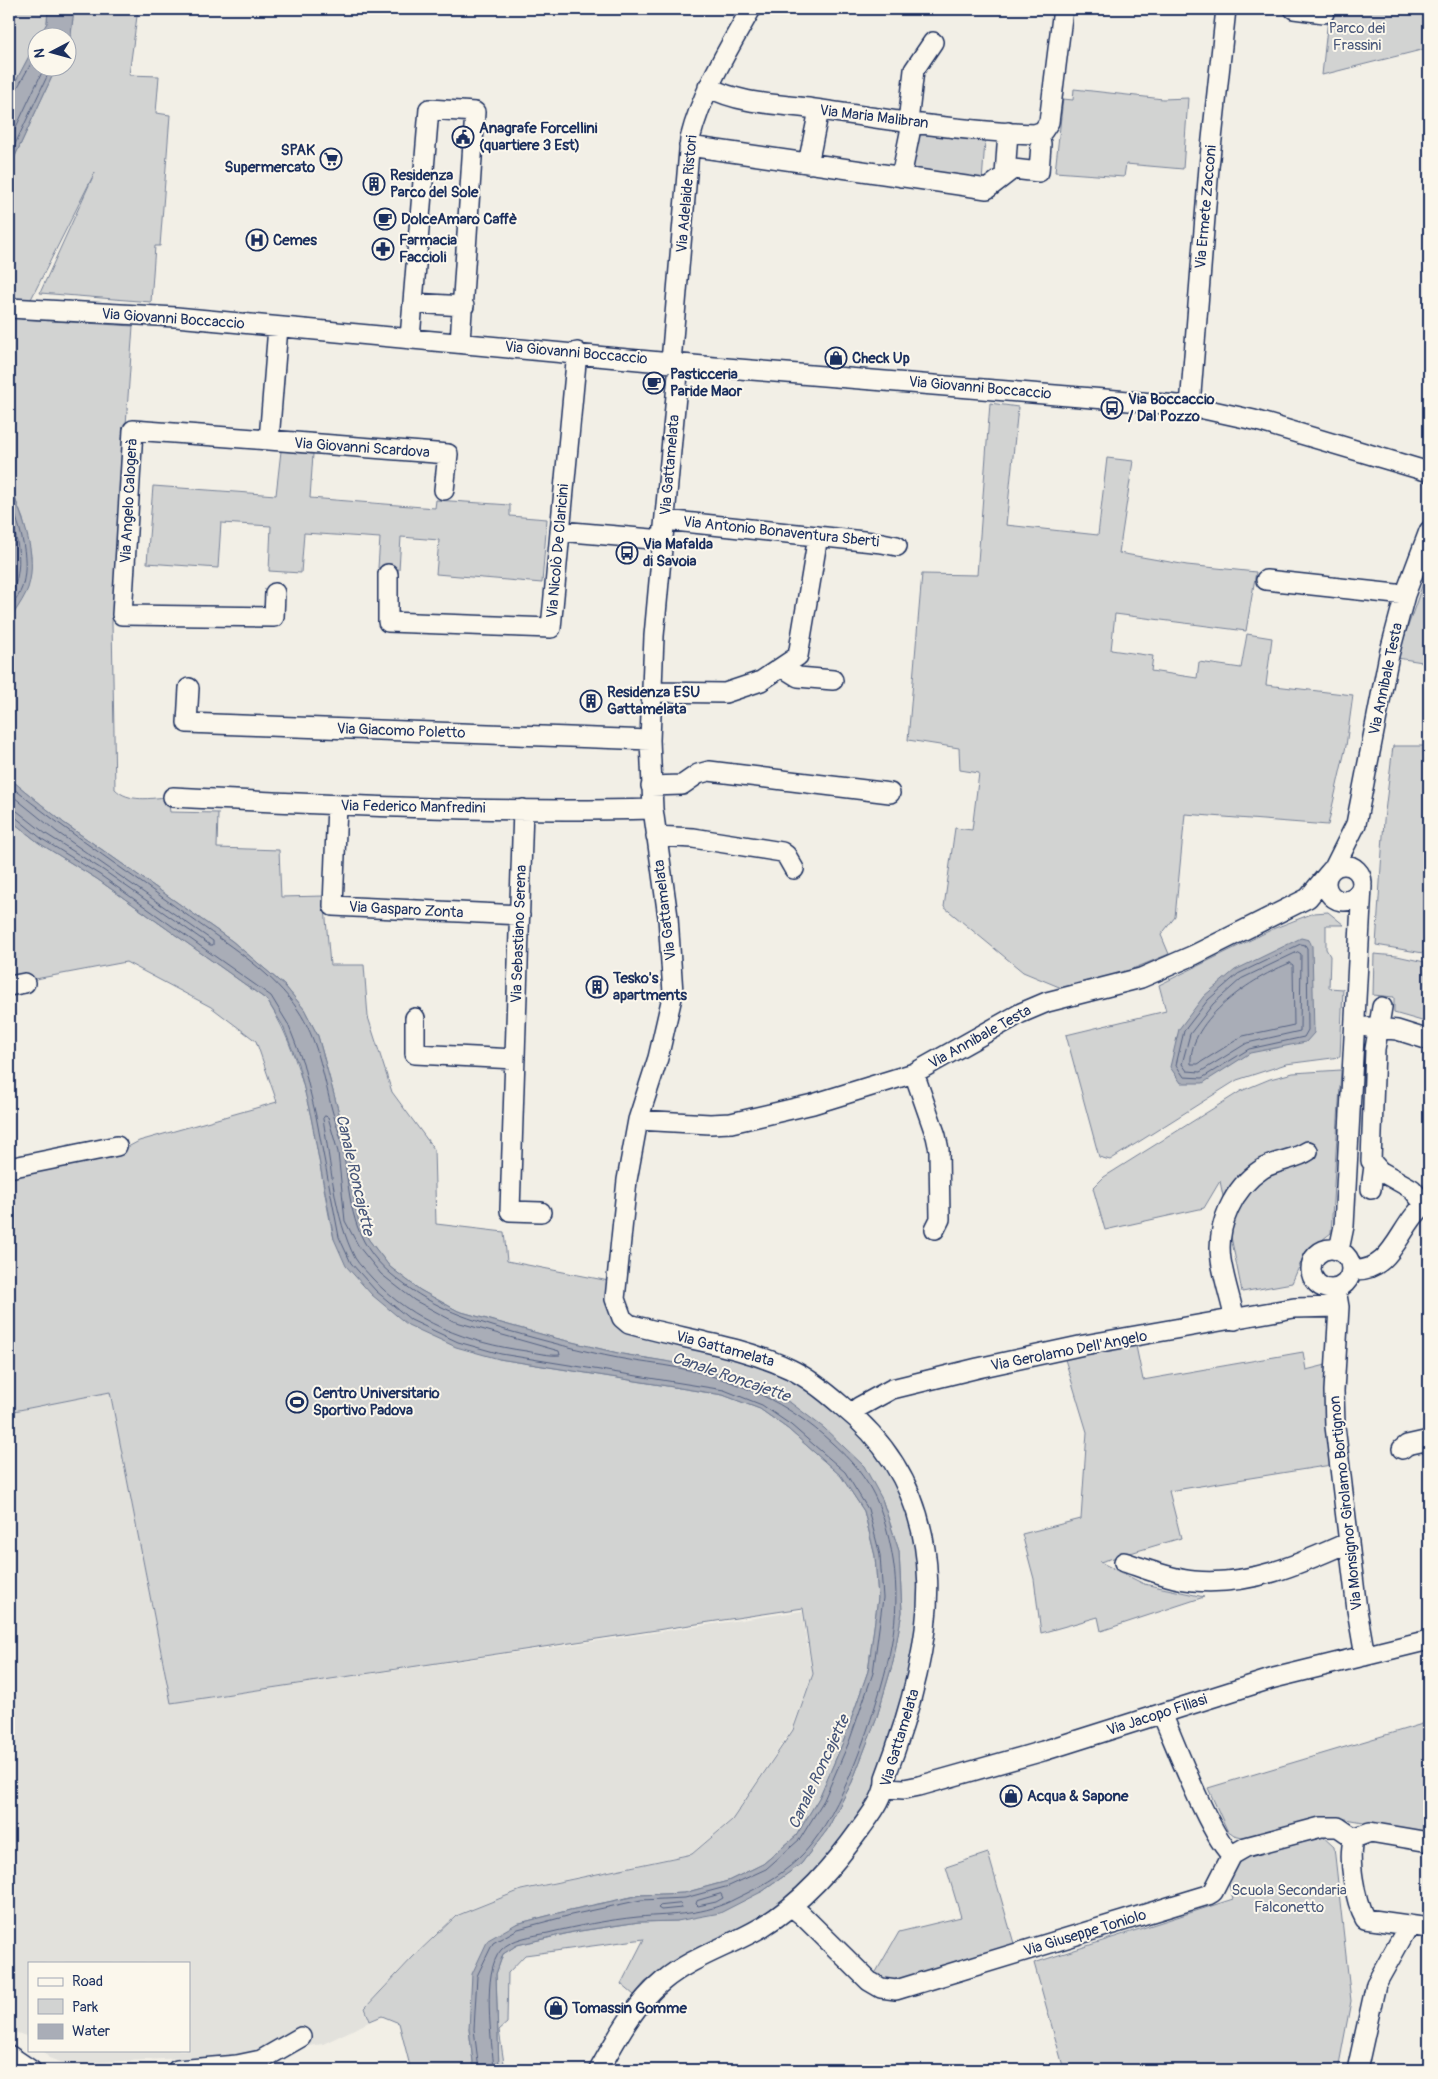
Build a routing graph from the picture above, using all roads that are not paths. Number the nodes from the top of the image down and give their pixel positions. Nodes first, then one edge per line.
1 (751, 9) edge
2 (1063, 9) edge
3 (1226, 9) edge
4 (1294, 9) edge
5 (1324, 13) dead end
6 (933, 42) dead end
7 (708, 87) junction
8 (819, 110) junction
9 (910, 123) junction
10 (1008, 132) junction
11 (1041, 132) junction
12 (689, 146) junction
13 (808, 164) junction
14 (1005, 175) junction
15 (901, 177) junction
16 (413, 303) junction
17 (464, 306) junction
18 (11, 308) edge
19 (278, 327) junction
20 (410, 338) junction
21 (460, 342) junction
22 (576, 352) junction
23 (675, 363) junction
24 (1190, 406) junction
25 (269, 440) junction
26 (1429, 472) edge
27 (444, 490) dead end
28 (665, 520) junction
29 (560, 531) junction
30 (1429, 531) edge
31 (818, 536) junction
32 (663, 540) junction
33 (897, 546) dead end
34 (388, 574) dead end
35 (1266, 580) dead end
36 (275, 593) dead end
37 (1405, 596) junction
38 (782, 667) junction
39 (833, 680) dead end
40 (189, 688) dead end
41 (651, 692) junction
42 (650, 740) junction
43 (651, 786) junction
44 (890, 793) dead end
45 (173, 797) dead end
46 (337, 805) junction
47 (523, 809) junction
48 (653, 809) junction
49 (1354, 830) junction
50 (656, 836) junction
51 (794, 869) dead end
52 (1331, 871) junction
53 (1361, 881) junction
54 (1308, 898) junction
55 (1337, 900) junction
56 (520, 915) junction
57 (1358, 920) junction
58 (1382, 1007) dead end
59 (415, 1018) dead end
60 (1355, 1025) junction
61 (1378, 1028) junction
62 (1429, 1040) edge
63 (515, 1059) junction
64 (914, 1073) junction
65 (638, 1120) junction
66 (118, 1146) dead end
67 (1308, 1151) dead end
68 (1374, 1166) junction
69 (9, 1168) edge
70 (1371, 1189) dead end
71 (1427, 1203) edge
72 (541, 1212) dead end
73 (935, 1229) dead end
74 (1339, 1250) junction
75 (1352, 1270) junction
76 (1312, 1275) junction
77 (1337, 1298) junction
78 (1294, 1308) junction
79 (1235, 1320) junction
80 (854, 1415) junction
81 (1429, 1440) edge
82 (1402, 1449) dead end
83 (1349, 1542) junction
84 (1124, 1562) dead end
85 (1429, 1640) edge
86 (1365, 1656) junction
87 (1162, 1714) junction
88 (886, 1788) junction
89 (1354, 1838) junction
90 (1429, 1842) edge
91 (1232, 1855) junction
92 (792, 1907) junction
93 (1409, 1925) junction
94 (1429, 1928) edge
95 (301, 2037) dead end
96 (9, 2055) edge
97 (31, 2070) edge
98 (176, 2070) edge
99 (600, 2070) edge
100 (1358, 2070) edge

1 - 7 street, Via Adelaide Ristori
2 - 11 street
3 - 24 street, Via Ermete Zacconi
4 - 5 street
6 - 9 street
7 - 8 street, Via Maria Malibran
7 - 12 street, Via Adelaide Ristori
8 - 9 street, Via Maria Malibran
8 - 13 street
9 - 10 street, Via Maria Malibran
9 - 15 street
10 - 11 street, Via Maria Malibran
10 - 14 street
11 - 14 street
12 - 13 street
12 - 23 street, Via Adelaide Ristori
13 - 15 street
14 - 15 street
16 - 17 street
16 - 17 street
16 - 20 street
17 - 21 street
18 - 19 street, Via Giovanni Boccaccio
19 - 20 street, Via Giovanni Boccaccio
19 - 25 street
20 - 21 street, Via Giovanni Boccaccio
21 - 22 street, Via Giovanni Boccaccio
22 - 23 street, Via Giovanni Boccaccio
22 - 29 street, Via Nicolò De Claricini
23 - 24 street, Via Giovanni Boccaccio
23 - 28 street, Via Gattamelata
24 - 26 street, Via Giovanni Boccaccio
25 - 27 street, Via Giovanni Scardova
25 - 36 street, Via Angelo Calogerà
28 - 31 street, Via Antonio Bonaventura Sberti
28 - 32 street, Via Gattamelata
29 - 32 street
29 - 34 street, Via Nicolò De Claricini
30 - 37 street, Via Annibale Testa
31 - 33 street, Via Antonio Bonaventura Sberti
31 - 38 street
32 - 41 street, Via Gattamelata
35 - 37 street
37 - 49 street, Via Annibale Testa
38 - 39 street
38 - 41 street
40 - 42 street, Via Giacomo Poletto
41 - 42 street, Via Gattamelata
42 - 43 street, Via Gattamelata
43 - 44 street
43 - 48 street, Via Gattamelata
45 - 46 street, Via Federico Manfredini
46 - 47 street, Via Federico Manfredini
46 - 56 street, Via Gasparo Zonta
47 - 48 street, Via Federico Manfredini
47 - 56 street, Via Sebastiano Serena
48 - 50 street, Via Gattamelata
49 - 52 street, Via Annibale Testa
49 - 53 street, Via Annibale Testa
50 - 51 street, Via Gattamelata
50 - 65 street, Via Gattamelata
52 - 53 street
52 - 54 street, Via Annibale Testa
52 - 55 street
53 - 55 street, Via Annibale Testa
53 - 57 street
54 - 55 street, Via Annibale Testa
54 - 64 street, Via Annibale Testa
55 - 57 street
56 - 63 street, Via Sebastiano Serena
57 - 60 street
58 - 61 street
59 - 63 street
60 - 61 street
60 - 74 street
61 - 62 street
61 - 68 street
63 - 72 street, Via Sebastiano Serena
64 - 65 street, Via Annibale Testa
64 - 73 street
65 - 80 street, Via Gattamelata
66 - 69 street
67 - 79 street
68 - 70 street
68 - 71 street
71 - 75 street
74 - 75 street
74 - 76 street
75 - 77 street
76 - 77 street
76 - 78 street
77 - 78 street, Via Gerolamo Dell'Angelo
77 - 83 street, Via Monsignor Girolamo Bortignon
78 - 79 street, Via Gerolamo Dell'Angelo
79 - 80 street, Via Gerolamo Dell'Angelo
80 - 88 street, Via Gattamelata
81 - 82 street
83 - 84 street
83 - 86 street, Via Monsignor Girolamo Bortignon
85 - 86 street, Via Jacopo Filiasi
86 - 87 street, Via Jacopo Filiasi
87 - 88 street, Via Jacopo Filiasi
87 - 91 street
88 - 92 street, Via Gattamelata
89 - 90 street
89 - 91 street
89 - 93 street
91 - 92 street, Via Giuseppe Toniolo
92 - 99 street, Via Gattamelata
93 - 94 street
93 - 100 street
95 - 98 street
96 - 97 street

